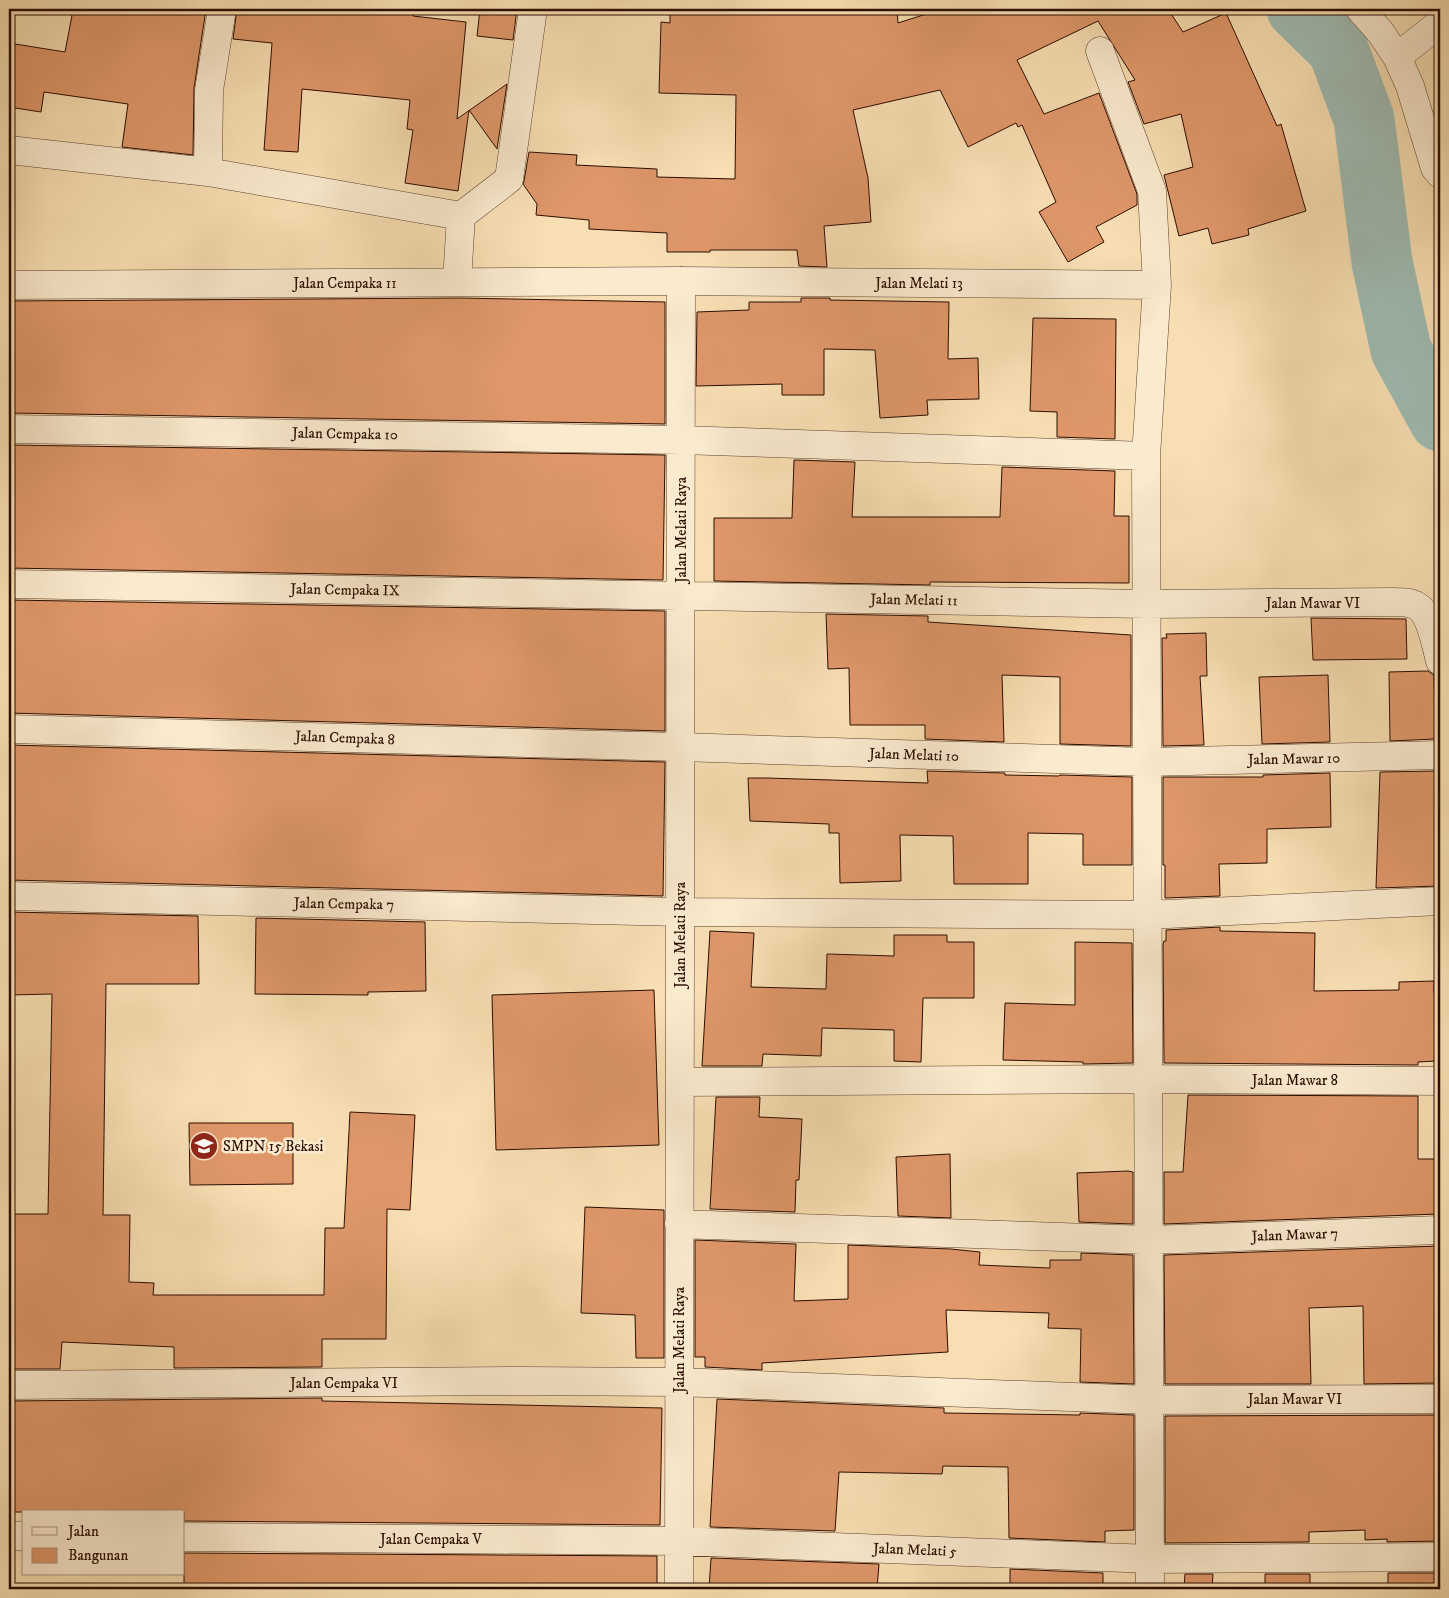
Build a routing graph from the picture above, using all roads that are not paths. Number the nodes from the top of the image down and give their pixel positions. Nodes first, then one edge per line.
1 (222, 9) edge
2 (533, 9) edge
3 (1360, 9) edge
4 (1440, 22) edge
5 (1100, 51) dead end
6 (1397, 57) junction
7 (9, 150) edge
8 (208, 172) junction
9 (1440, 174) edge
10 (461, 216) junction
11 (681, 281) junction
12 (457, 282) junction
13 (9, 285) edge
14 (1157, 285) junction
15 (9, 429) edge
16 (681, 440) junction
17 (1146, 456) junction
18 (9, 584) edge
19 (681, 595) junction
20 (1147, 604) junction
21 (1440, 661) edge
22 (9, 729) edge
23 (680, 747) junction
24 (1440, 755) edge
25 (1147, 762) junction
26 (9, 896) edge
27 (1440, 901) edge
28 (680, 912) junction
29 (1148, 915) junction
30 (1149, 1079) junction
31 (1440, 1081) edge
32 (680, 1082) junction
33 (680, 1224) junction
34 (1440, 1230) edge
35 (1149, 1240) junction
36 (679, 1382) junction
37 (9, 1385) edge
38 (1440, 1399) edge
39 (1150, 1400) junction
40 (9, 1536) edge
41 (22, 1536) edge
42 (185, 1537) edge
43 (679, 1541) junction
44 (1440, 1557) edge
45 (1151, 1559) junction
46 (679, 1589) edge
47 (1150, 1589) edge

1 - 8 street
2 - 10 street
3 - 6 street
4 - 6 street
5 - 14 street
6 - 9 street
7 - 8 street
8 - 10 street
10 - 12 street
11 - 12 street, Jalan Cempaka 11
11 - 14 street, Jalan Melati 13
11 - 16 street, Jalan Melati Raya
12 - 13 street, Jalan Cempaka 11
14 - 17 street
15 - 16 street, Jalan Cempaka 10
16 - 17 street, Jalan Cempaka 10
16 - 19 street, Jalan Melati Raya
17 - 20 street
18 - 19 street, Jalan Cempaka IX
19 - 20 street, Jalan Melati 11
19 - 23 street, Jalan Melati Raya
20 - 21 street, Jalan Mawar VI
20 - 25 street
22 - 23 street, Jalan Cempaka 8
23 - 25 street, Jalan Melati 10
23 - 28 street, Jalan Melati Raya
24 - 25 street, Jalan Mawar 10
25 - 29 street
26 - 28 street, Jalan Cempaka 7
27 - 29 street, Jalan Cempaka 7
28 - 29 street, Jalan Cempaka 7
28 - 32 street, Jalan Melati Raya
29 - 30 street
30 - 31 street, Jalan Mawar 8
30 - 32 street, Jalan Mawar 8
30 - 35 street
32 - 33 street, Jalan Melati Raya
33 - 35 street, Jalan Mawar 7
33 - 36 street, Jalan Melati Raya
34 - 35 street, Jalan Mawar 7
35 - 39 street
36 - 37 street, Jalan Cempaka VI
36 - 39 street, Jalan Cempaka VI
36 - 43 street, Jalan Melati Raya
38 - 39 street, Jalan Mawar VI
39 - 45 street
40 - 41 street
42 - 43 street, Jalan Cempaka V
43 - 45 street, Jalan Melati 5
43 - 46 street, Jalan Melati Raya
44 - 45 street, Jalan Melati 5
45 - 47 street

